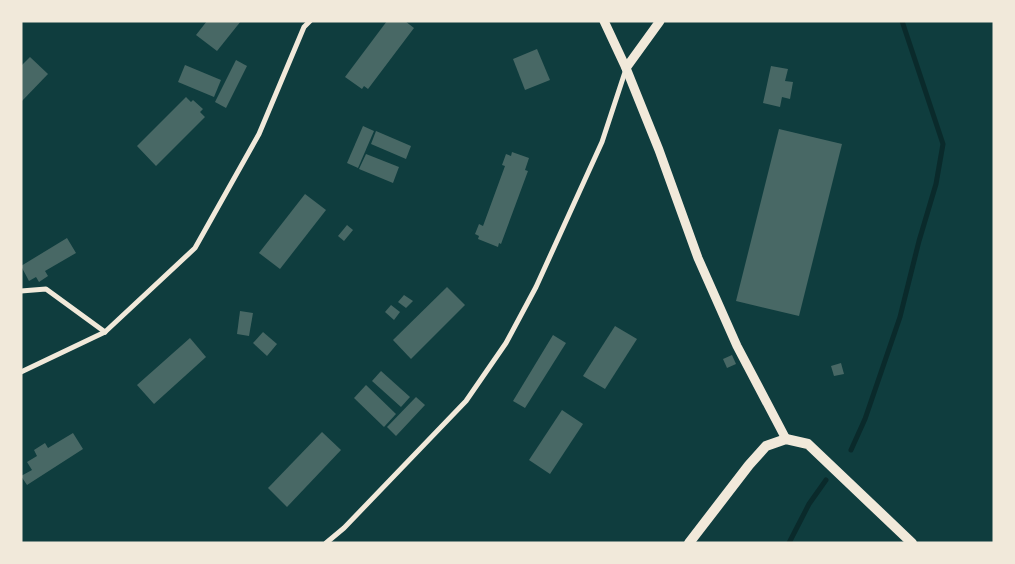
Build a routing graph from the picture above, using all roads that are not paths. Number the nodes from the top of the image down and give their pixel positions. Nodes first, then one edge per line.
1 (310, 21) edge
2 (604, 21) edge
3 (660, 21) edge
4 (626, 68) junction
5 (21, 291) edge
6 (105, 332) junction
7 (21, 372) edge
8 (786, 439) junction
9 (326, 543) edge
10 (690, 543) edge
11 (912, 543) edge

1 - 6 street
2 - 4 street
3 - 4 street
4 - 8 street
4 - 9 street
5 - 6 street
6 - 7 street
8 - 10 main road
8 - 11 main road

